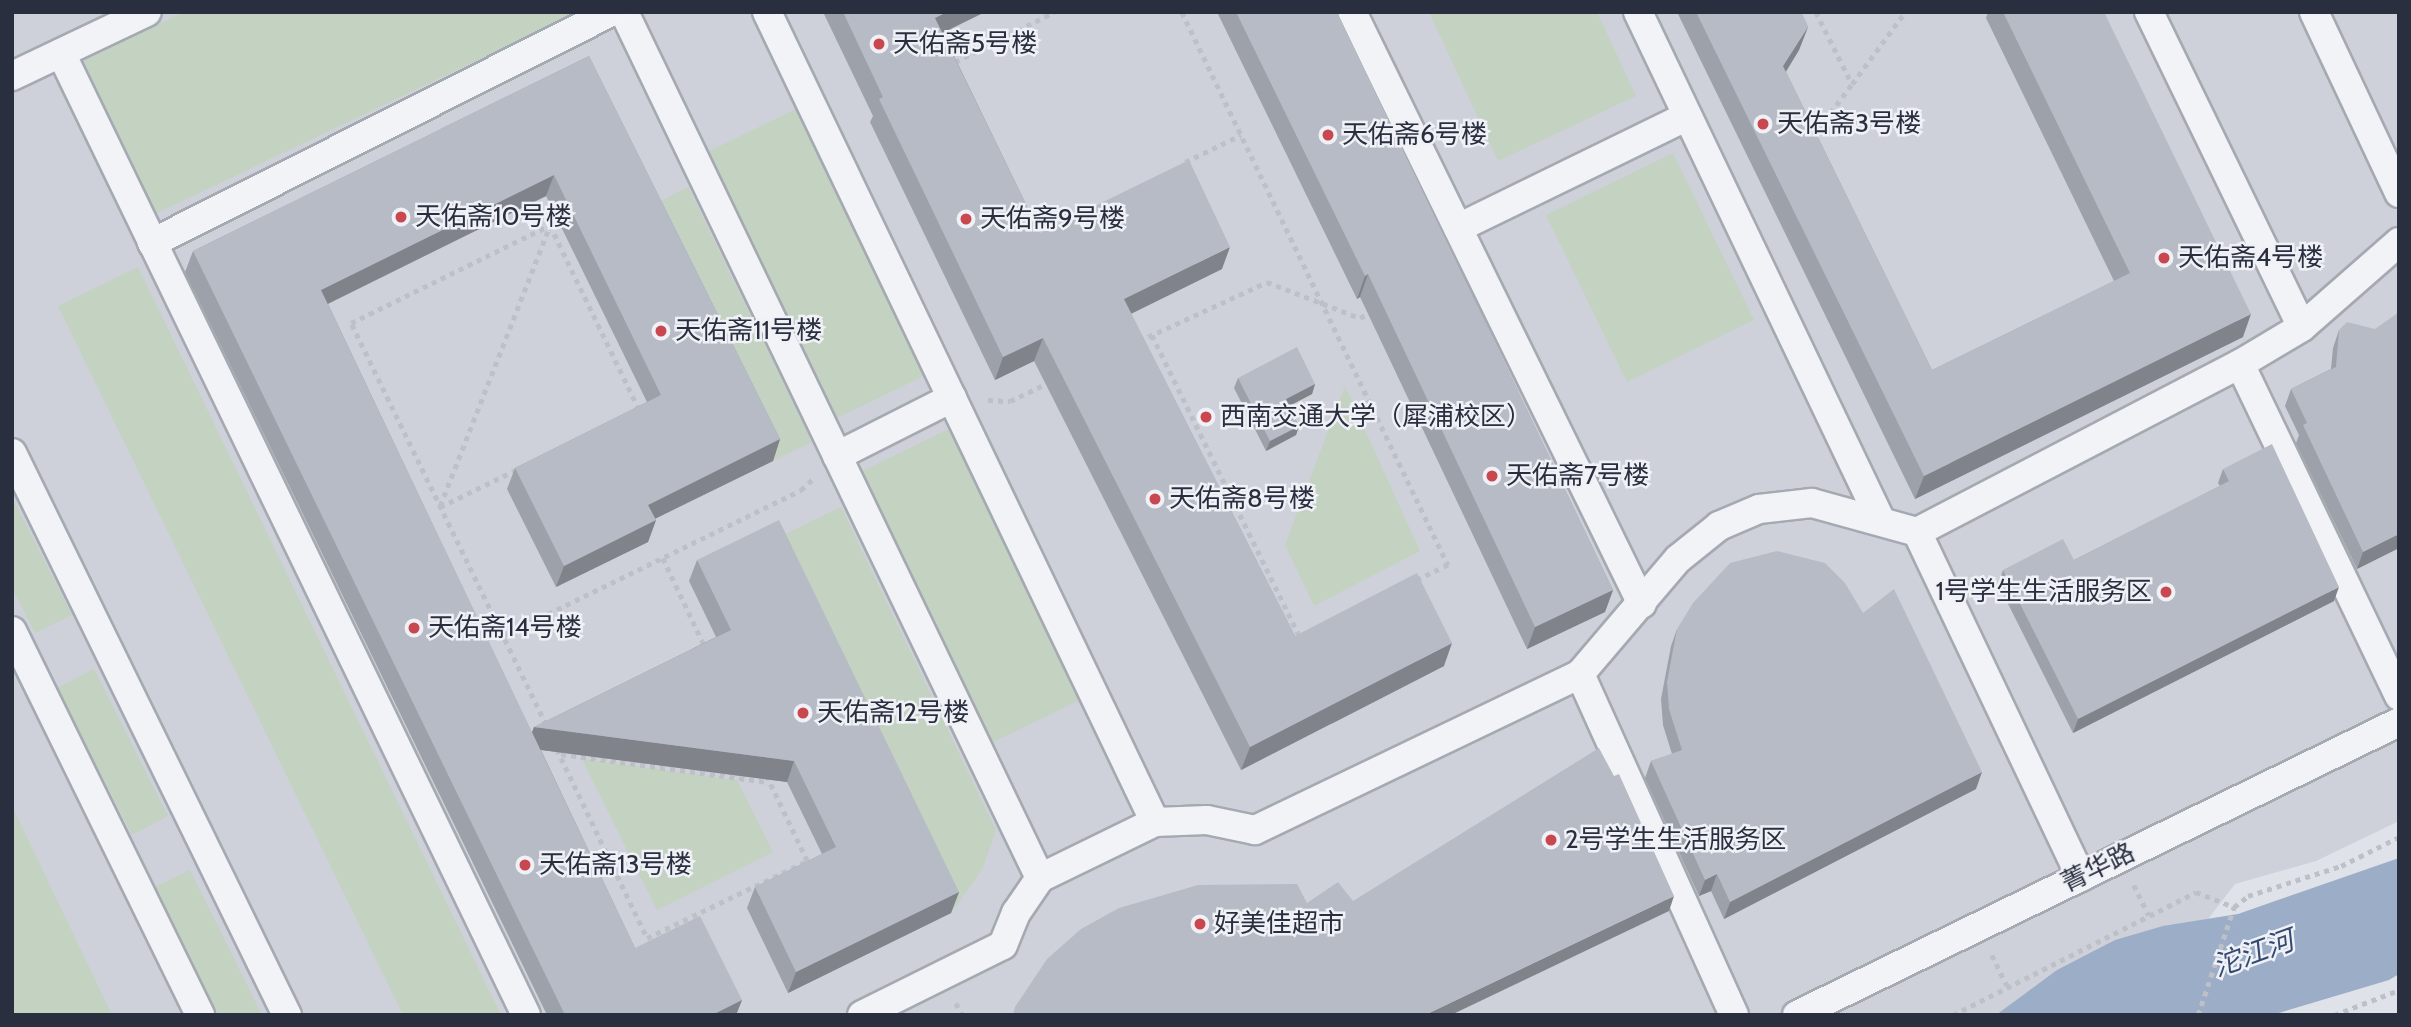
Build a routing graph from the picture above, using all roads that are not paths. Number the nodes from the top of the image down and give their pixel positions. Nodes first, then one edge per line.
1 (147, 12) edge
2 (611, 12) edge
3 (624, 12) edge
4 (767, 12) edge
5 (1352, 12) edge
6 (1638, 12) edge
7 (2148, 12) edge
8 (2314, 12) edge
9 (61, 53) junction
10 (12, 76) edge
11 (1686, 117) junction
12 (2399, 193) edge
13 (1458, 228) junction
14 (2399, 242) edge
15 (152, 243) junction
16 (2302, 327) junction
17 (2241, 364) junction
18 (952, 398) junction
19 (12, 453) edge
20 (837, 456) junction
21 (1881, 521) junction
22 (1917, 532) junction
23 (1642, 604) junction
24 (12, 631) edge
25 (1580, 674) junction
26 (2399, 696) edge
27 (2399, 722) edge
28 (1155, 822) junction
29 (2081, 877) junction
30 (1040, 878) junction
31 (200, 1015) edge
32 (287, 1015) edge
33 (526, 1015) edge
34 (862, 1015) edge
35 (1734, 1015) edge
36 (1797, 1015) edge

1 - 9 street
2 - 15 street
3 - 20 street
4 - 18 street
5 - 13 street
6 - 11 street
7 - 16 street
8 - 12 street
9 - 10 street
9 - 15 street
11 - 13 street
11 - 21 street
13 - 23 street
14 - 16 street
15 - 33 street
16 - 17 street
17 - 22 street
17 - 26 street
18 - 20 street
18 - 28 street
19 - 32 street
20 - 30 street
21 - 22 street
21 - 23 street
22 - 29 street
23 - 25 street
24 - 31 street
25 - 28 street
25 - 35 street
27 - 29 street, 菁华路
28 - 30 street
29 - 36 street, 菁华路
30 - 34 street

